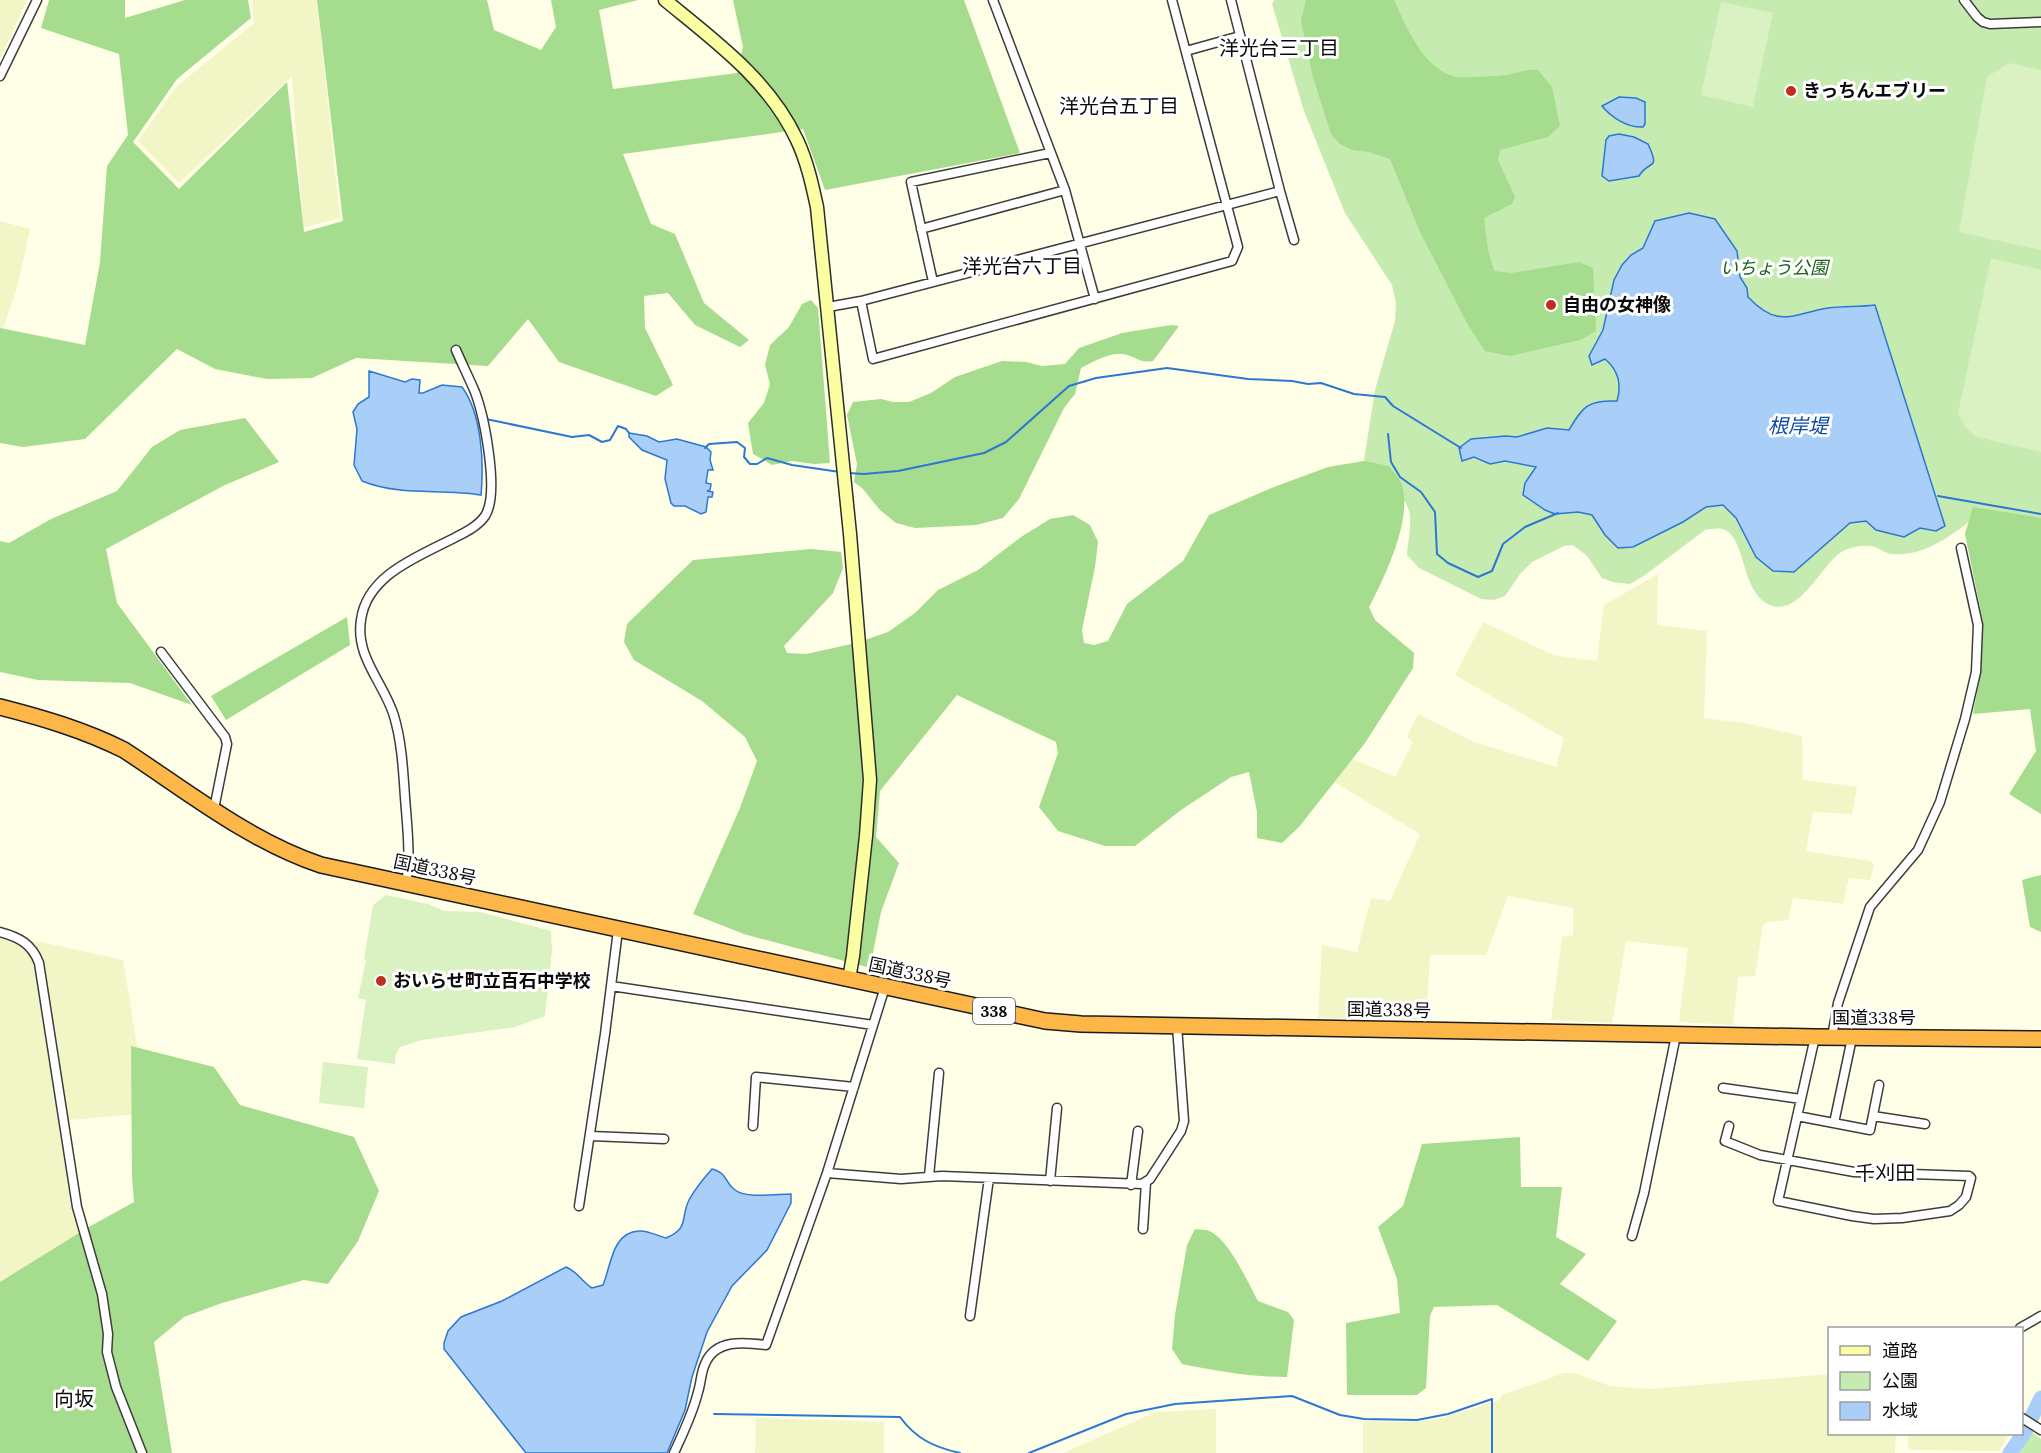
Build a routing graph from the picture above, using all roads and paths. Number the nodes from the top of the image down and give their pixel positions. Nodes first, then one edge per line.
1 (37, 0) edge
2 (665, 0) edge
3 (993, 0) edge
4 (1172, 0) edge
5 (1231, 0) edge
6 (1964, 0) edge
7 (2041, 22) edge
8 (1240, 36) junction
9 (1186, 51) junction
10 (0, 76) edge
11 (1050, 153) junction
12 (1065, 190) junction
13 (1280, 191) junction
14 (1226, 205) junction
15 (921, 229) junction
16 (1294, 240) dead end
17 (1080, 244) junction
18 (933, 282) junction
19 (1095, 298) junction
20 (861, 301) junction
21 (828, 306) junction
22 (456, 350) dead end
23 (1961, 548) dead end
24 (161, 652) dead end
25 (0, 707) edge
26 (214, 809) junction
27 (406, 883) junction
28 (618, 930) junction
29 (0, 932) edge
30 (849, 979) junction
31 (611, 986) junction
32 (885, 987) junction
33 (873, 1025) junction
34 (1177, 1026) junction
35 (1676, 1035) junction
36 (1815, 1037) junction
37 (1832, 1037) junction
38 (1852, 1038) junction
39 (2041, 1039) edge
40 (939, 1073) dead end
41 (1879, 1085) dead end
42 (854, 1087) junction
43 (1723, 1088) dead end
44 (1801, 1099) junction
45 (1057, 1108) dead end
46 (1797, 1116) junction
47 (1873, 1116) junction
48 (1834, 1123) junction
49 (1925, 1124) dead end
50 (753, 1125) dead end
51 (1729, 1126) dead end
52 (1138, 1131) dead end
53 (591, 1136) junction
54 (663, 1140) dead end
55 (1787, 1161) junction
56 (827, 1173) junction
57 (929, 1176) junction
58 (989, 1178) junction
59 (1050, 1181) junction
60 (1146, 1182) junction
61 (1131, 1185) junction
62 (579, 1206) dead end
63 (1143, 1228) dead end
64 (1632, 1236) dead end
65 (970, 1316) dead end
66 (2041, 1316) edge
67 (2023, 1327) edge
68 (2023, 1419) edge
69 (2041, 1430) edge
70 (142, 1453) edge
71 (674, 1453) edge

1 - 10 street
2 - 21 street
3 - 11 street
4 - 9 street
5 - 8 street
6 - 7 street
8 - 9 street
8 - 13 street
9 - 14 street
11 - 12 street
11 - 15 street
12 - 15 street
12 - 17 street
13 - 14 street
13 - 16 street
14 - 17 street
14 - 19 street
15 - 18 street
17 - 18 street
17 - 19 street
18 - 20 street
19 - 20 street
20 - 21 street
21 - 30 street
22 - 27 street
23 - 37 street
24 - 26 street
25 - 26 highway, 国道338号 / 338
26 - 27 highway, 国道338号 / 338
27 - 28 highway, 国道338号 / 338
28 - 30 highway, 国道338号 / 338
28 - 31 street
29 - 70 street
30 - 32 highway, 国道338号 / 338
31 - 33 street
31 - 53 street
32 - 33 street
32 - 34 highway, 国道338号 / 338
33 - 42 street
34 - 35 highway, 国道338号 / 338
34 - 60 street
35 - 36 highway, 国道338号 / 338
35 - 64 street
36 - 37 highway, 国道338号 / 338
36 - 44 street
37 - 38 highway, 国道338号 / 338
38 - 39 highway, 国道338号 / 338
38 - 48 street
40 - 57 street
41 - 47 street
42 - 50 street
42 - 56 street
43 - 44 street
44 - 46 street
45 - 59 street
46 - 48 street
46 - 55 street
47 - 48 street
47 - 49 street
51 - 55 street
52 - 61 street
53 - 54 street
53 - 62 street
55 - 55 street
56 - 57 street
56 - 71 street
57 - 58 street
58 - 59 street
58 - 65 street
59 - 61 street
60 - 61 street
60 - 63 street
66 - 67 street
68 - 69 street

